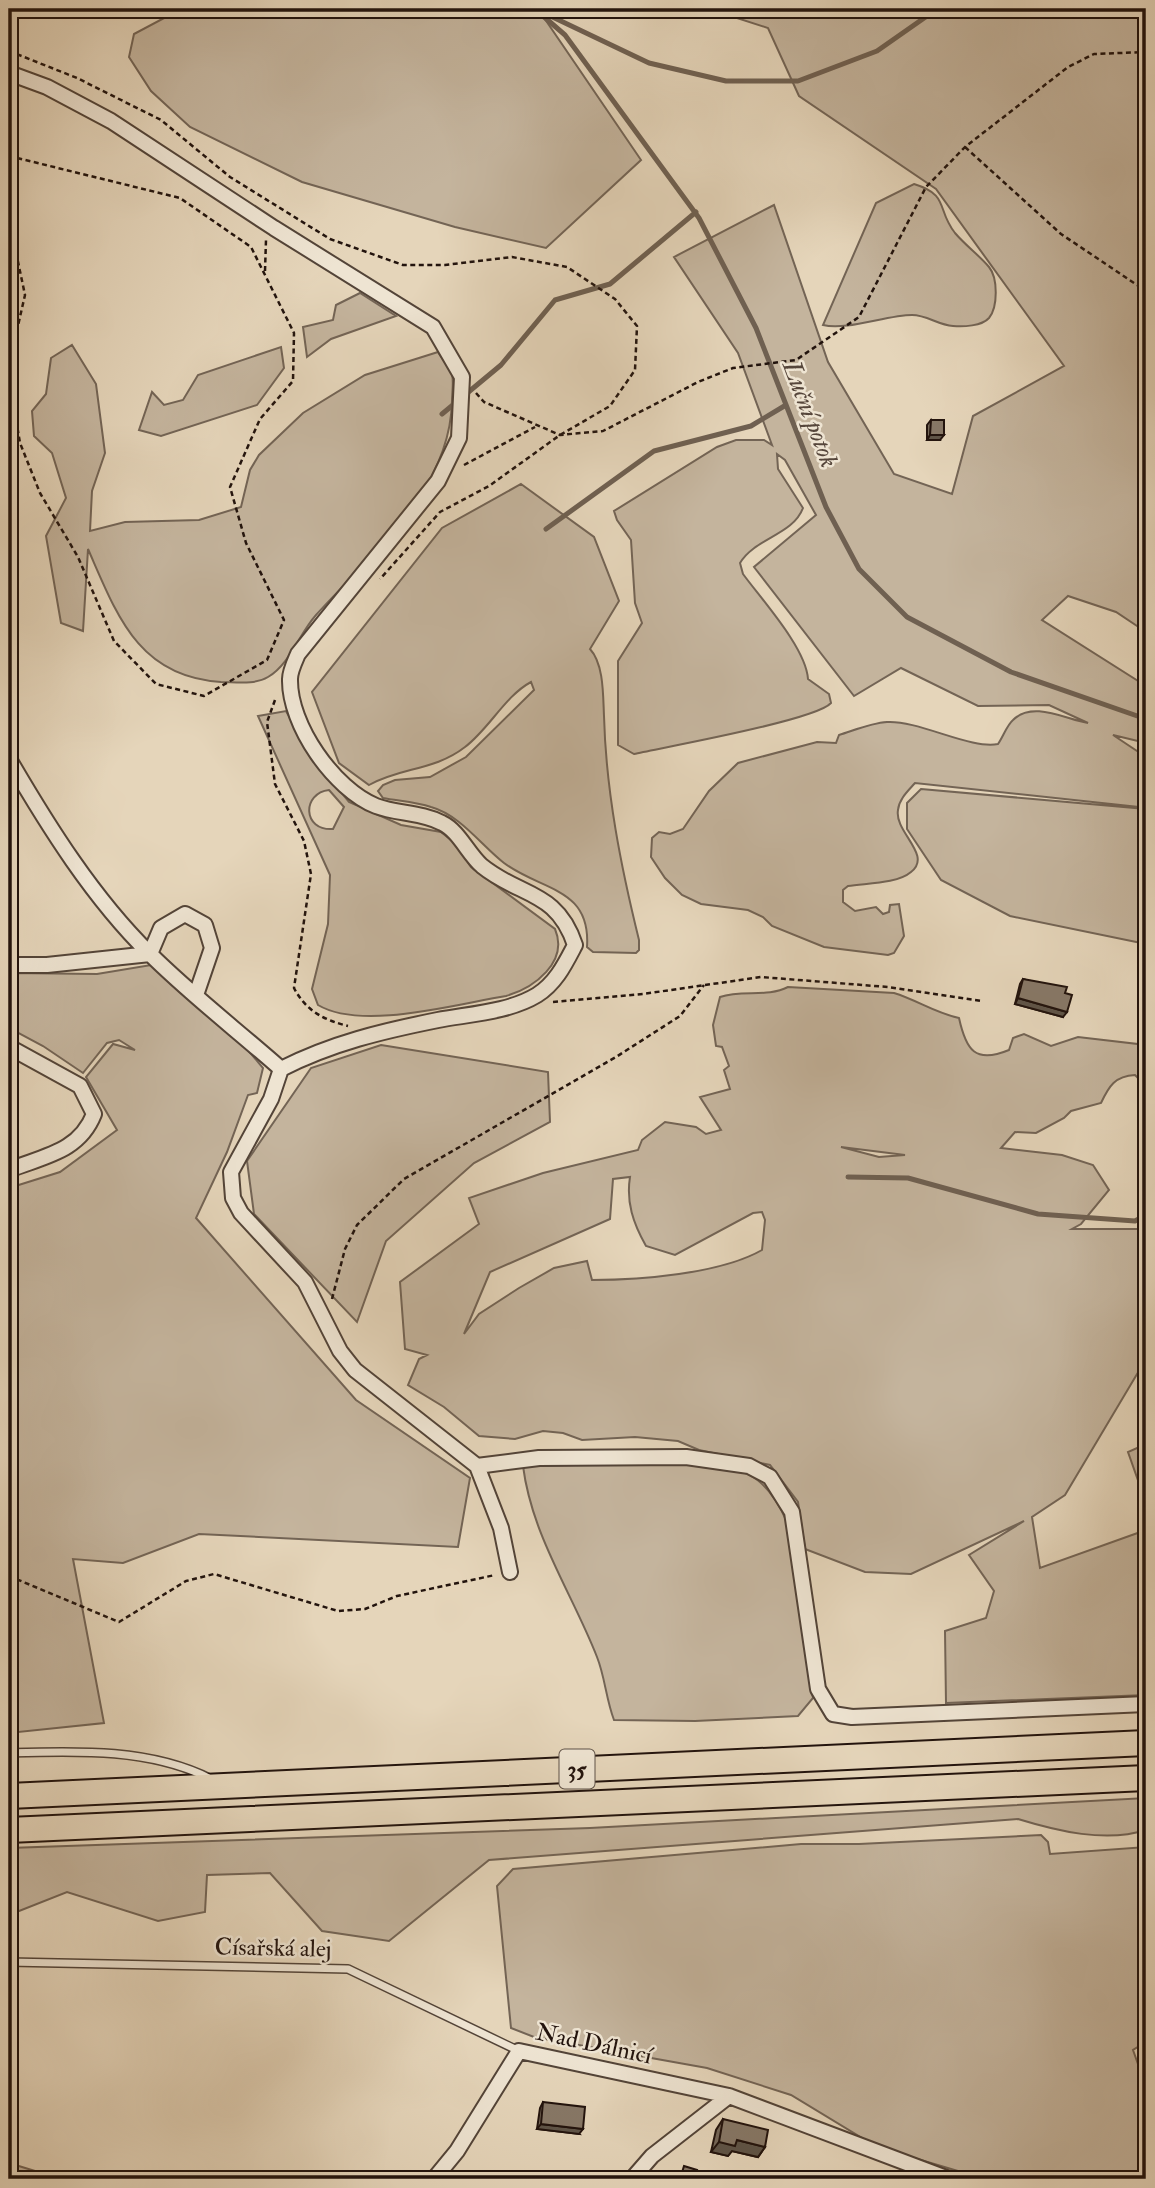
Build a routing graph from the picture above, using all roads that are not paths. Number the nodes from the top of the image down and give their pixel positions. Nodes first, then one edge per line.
1 (9, 73) edge
2 (9, 759) edge
3 (150, 954) junction
4 (9, 965) edge
5 (196, 995) junction
6 (9, 1047) edge
7 (281, 1069) junction
8 (9, 1170) edge
9 (477, 1466) junction
10 (510, 1572) road end
11 (1146, 1704) edge
12 (1146, 1743) edge
13 (9, 1753) edge
14 (1146, 1778) edge
15 (225, 1786) junction
16 (9, 1796) edge
17 (9, 1830) edge
18 (9, 1962) edge
19 (519, 2051) junction
20 (729, 2096) junction
21 (435, 2179) edge
22 (632, 2179) edge
23 (949, 2179) edge

1 - 7 street
2 - 3 street
3 - 4 street
3 - 5 street
3 - 5 street
5 - 7 street
6 - 8 street
7 - 9 street
9 - 10 street
9 - 11 street
12 - 15 highway, 35
13 - 15 lane
14 - 17 highway, 35
15 - 16 highway, 35
18 - 19 lane, Císařská alej
19 - 20 street, Nad Dálnicí
19 - 21 street, Nad Dálnicí
20 - 22 street
20 - 23 street, Nad Dálnicí

